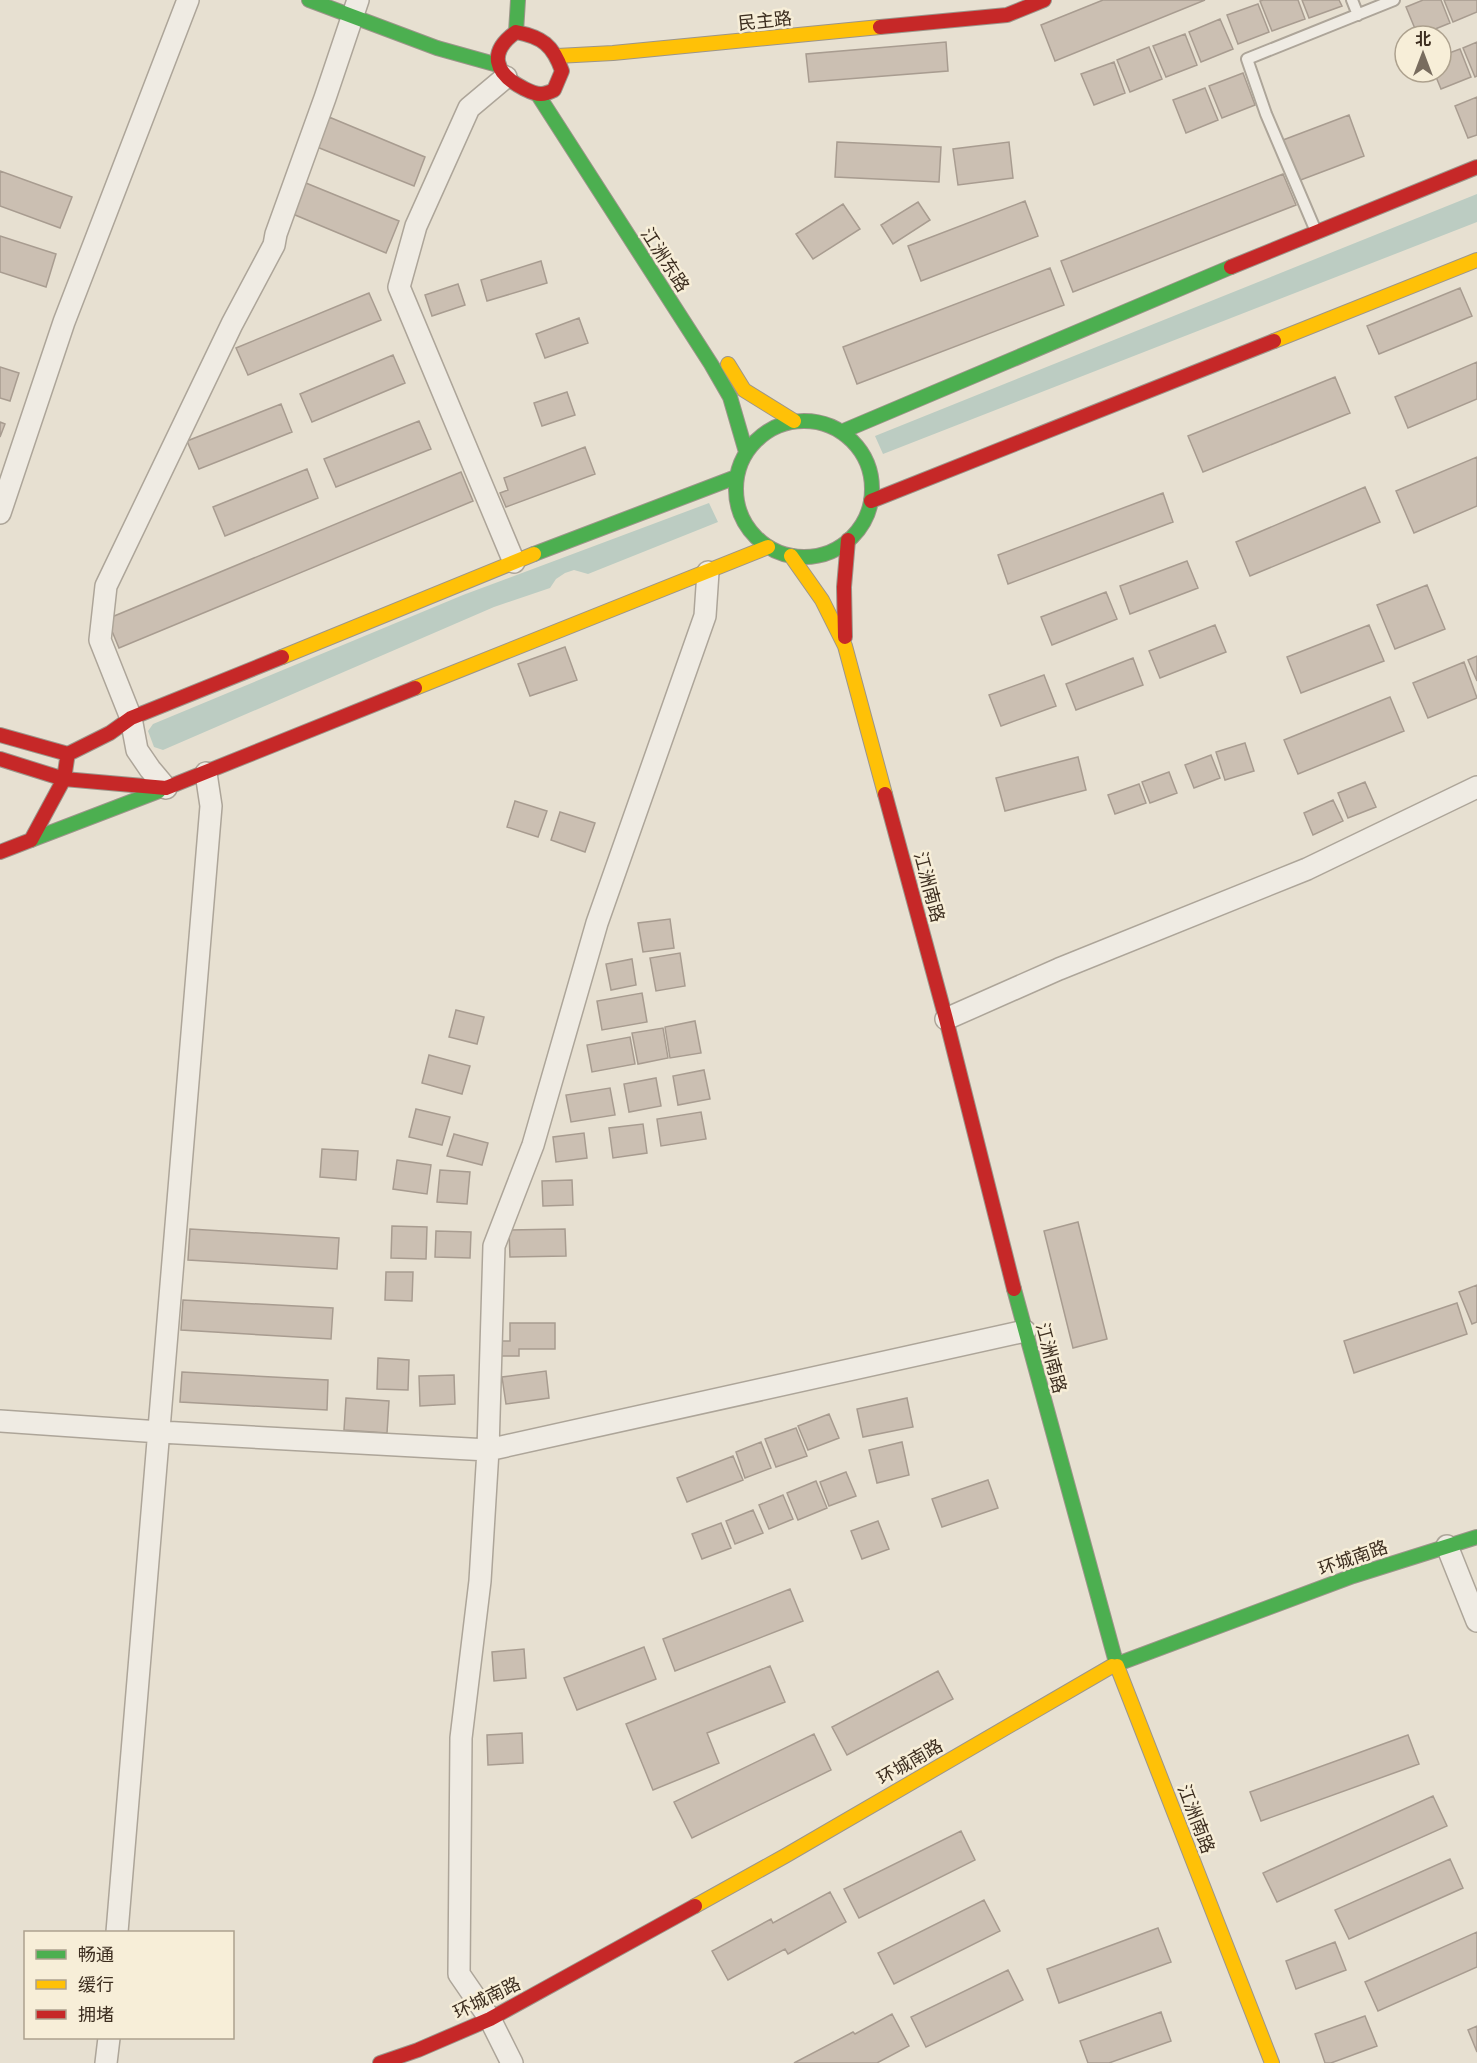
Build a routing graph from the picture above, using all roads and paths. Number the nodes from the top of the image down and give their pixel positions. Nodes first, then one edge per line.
1 (188, 0) edge
2 (309, 0) edge
3 (518, 0) edge
4 (1007, 0) edge
5 (1044, 0) edge
6 (1352, 0) edge
7 (1394, 0) edge
8 (355, 8) edge
9 (1007, 15) junction
10 (1358, 15) junction
11 (516, 32) junction
12 (557, 56) junction
13 (502, 71) junction
14 (538, 95) junction
15 (1477, 167) edge
16 (1316, 231) junction
17 (1477, 260) edge
18 (722, 354) dead end
19 (794, 422) junction
20 (841, 432) junction
21 (746, 452) junction
22 (736, 477) junction
23 (871, 501) junction
24 (0, 513) edge
25 (848, 540) junction
26 (768, 547) junction
27 (791, 556) junction
28 (514, 562) junction
29 (708, 572) junction
30 (845, 646) junction
31 (131, 718) junction
32 (0, 735) edge
33 (68, 754) junction
34 (0, 759) edge
35 (206, 773) junction
36 (64, 778) junction
37 (1477, 787) edge
38 (166, 788) junction
39 (31, 840) junction
40 (0, 852) edge
41 (946, 1019) junction
42 (1025, 1331) junction
43 (0, 1421) edge
44 (160, 1432) junction
45 (488, 1450) junction
46 (1477, 1537) edge
47 (1453, 1559) junction
48 (1477, 1620) edge
49 (1116, 1664) junction
50 (117, 1931) edge
51 (496, 2030) junction
52 (109, 2039) edge
53 (106, 2063) edge
54 (380, 2063) edge
55 (512, 2063) edge
56 (1272, 2063) edge

1 - 24 street
2 - 8 main road
3 - 11 main road
4 - 9 lane
5 - 9 main road, 民主路
6 - 10 lane
7 - 10 lane
8 - 13 main road
8 - 31 street
9 - 12 main road, 民主路
10 - 16 lane
11 - 12 main road
11 - 13 main road
12 - 14 main road
13 - 14 main road
13 - 28 street
14 - 21 main road, 江洲东路
15 - 16 main road
16 - 20 main road
17 - 23 main road
18 - 19 main road
19 - 20 main road
19 - 21 main road
20 - 23 main road
21 - 22 main road
22 - 26 main road
22 - 28 main road
23 - 25 main road
25 - 27 main road
25 - 30 main road
26 - 27 main road
26 - 29 main road
27 - 30 main road
28 - 31 main road
29 - 35 main road
29 - 45 street
30 - 41 main road, 江洲南路
31 - 33 main road
31 - 38 street
32 - 33 main road
33 - 36 main road
34 - 36 main road
35 - 38 main road
35 - 44 street
36 - 38 main road
36 - 39 main road
37 - 41 street
38 - 39 main road
39 - 40 main road
41 - 42 main road, 江洲南路
42 - 45 street
42 - 49 main road, 江洲南路
43 - 44 street
44 - 45 street
44 - 50 street
45 - 51 street
46 - 47 main road, 环城南路
47 - 48 street
47 - 49 main road, 环城南路
49 - 51 main road, 环城南路
49 - 56 main road, 江洲南路
51 - 54 main road, 环城南路
51 - 55 street
52 - 53 street

